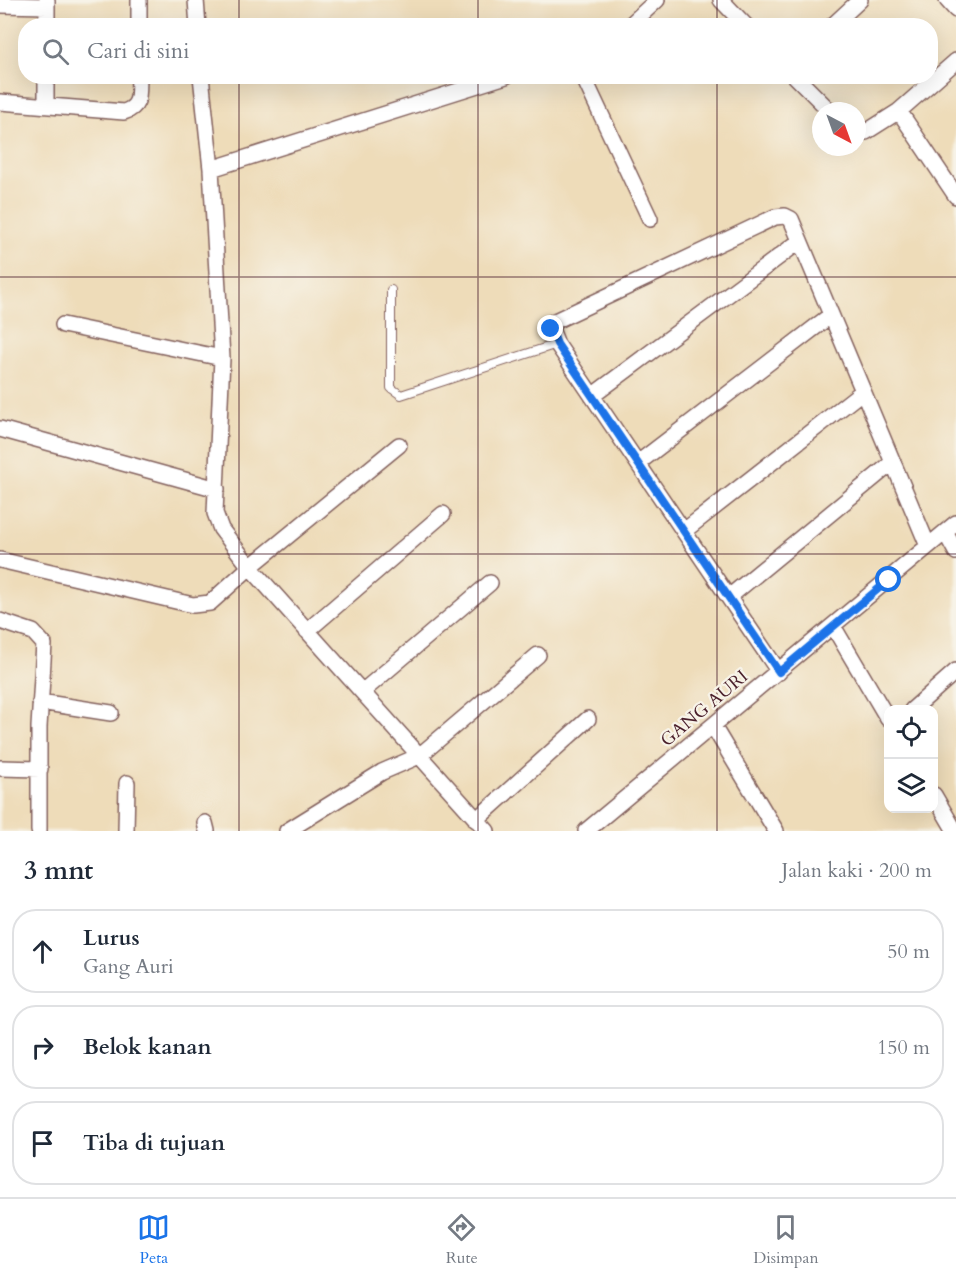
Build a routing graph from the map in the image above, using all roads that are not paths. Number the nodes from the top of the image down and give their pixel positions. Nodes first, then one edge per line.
1 (139, 0) edge
2 (196, 0) edge
3 (657, 0) edge
4 (860, 0) edge
5 (947, 0) edge
6 (724, 1) edge
7 (47, 3) edge
8 (0, 5) edge
9 (956, 10) edge
10 (139, 18) edge
11 (197, 18) edge
12 (638, 18) edge
13 (739, 18) edge
14 (841, 18) edge
15 (956, 61) edge
16 (938, 77) edge
17 (46, 84) edge
18 (139, 84) edge
19 (202, 84) edge
20 (481, 84) edge
21 (586, 84) edge
22 (803, 84) edge
23 (930, 84) edge
24 (0, 102) edge
25 (821, 102) edge
26 (46, 104) junction
27 (899, 111) junction
28 (866, 132) edge
29 (212, 169) junction
30 (956, 195) edge
31 (650, 219) dead end
32 (800, 241) junction
33 (391, 291) dead end
34 (831, 315) junction
35 (63, 325) dead end
36 (557, 344) junction
37 (222, 358) junction
38 (863, 391) junction
39 (592, 396) junction
40 (0, 429) edge
41 (399, 445) dead end
42 (893, 462) junction
43 (638, 463) junction
44 (216, 489) junction
45 (443, 514) dead end
46 (950, 528) edge
47 (684, 531) junction
48 (928, 546) junction
49 (956, 552) edge
50 (0, 560) edge
51 (250, 567) junction
52 (490, 583) dead end
53 (729, 597) junction
54 (0, 621) edge
55 (833, 626) junction
56 (308, 631) junction
57 (538, 655) dead end
58 (956, 671) edge
59 (779, 672) junction
60 (362, 692) junction
61 (40, 702) junction
62 (918, 705) edge
63 (884, 712) edge
64 (111, 713) dead end
65 (588, 719) dead end
66 (713, 726) junction
67 (419, 756) junction
68 (0, 768) edge
69 (40, 769) junction
70 (127, 783) dead end
71 (938, 803) edge
72 (481, 825) edge
73 (39, 831) edge
74 (126, 831) edge
75 (287, 831) edge
76 (586, 831) edge
77 (776, 831) edge
78 (955, 831) edge

1 - 10 street
2 - 11 street
3 - 12 street
4 - 14 street
5 - 9 street
6 - 13 street
7 - 8 street
15 - 16 street
17 - 26 street
18 - 26 street
19 - 29 street
20 - 29 street
21 - 31 street
22 - 25 street
23 - 27 street
24 - 26 street
27 - 28 street
27 - 30 street
29 - 37 street
32 - 34 street
32 - 36 street
32 - 39 street
33 - 36 lane
34 - 38 street
34 - 43 street
35 - 37 street
36 - 39 street
37 - 44 street
38 - 42 street
38 - 47 street
39 - 43 street
40 - 44 street
41 - 51 street
42 - 48 street
42 - 53 street
43 - 47 street
44 - 51 street
45 - 56 street
46 - 48 street, GANG AURI
46 - 49 street
47 - 53 street
48 - 55 street, GANG AURI
50 - 51 street
51 - 56 street
52 - 60 street
53 - 59 street
54 - 61 street
55 - 59 street, GANG AURI
55 - 63 street
56 - 60 street
57 - 67 street
58 - 62 street
59 - 66 street, GANG AURI
60 - 67 street
61 - 64 street
61 - 69 street
65 - 72 street
66 - 76 street, GANG AURI
66 - 77 street
67 - 72 street
67 - 75 street
68 - 69 street
69 - 73 street
70 - 74 street
71 - 78 street

